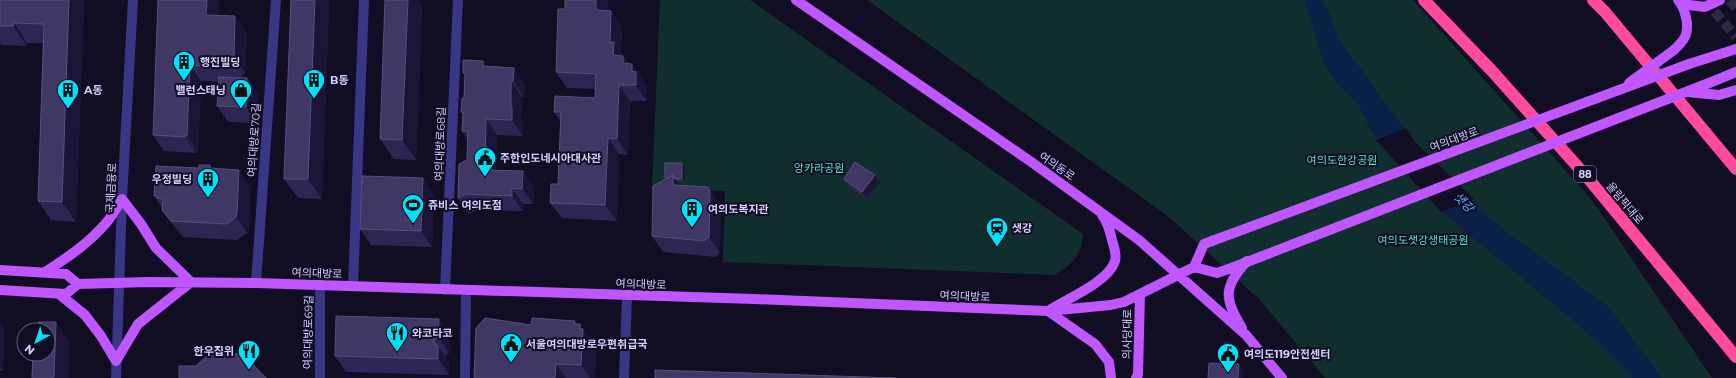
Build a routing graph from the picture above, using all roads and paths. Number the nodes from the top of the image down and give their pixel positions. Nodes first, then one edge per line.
1 (133, 0) edge
2 (276, 0) edge
3 (364, 0) edge
4 (458, 0) edge
5 (796, 0) edge
6 (1424, 0) edge
7 (1593, 0) edge
8 (1720, 0) edge
9 (1679, 2) edge
10 (1736, 49) edge
11 (1736, 72) edge
12 (1618, 90) junction
13 (1736, 90) edge
14 (1687, 92) junction
15 (1736, 169) edge
16 (122, 199) junction
17 (1099, 210) junction
18 (1194, 267) junction
19 (0, 270) edge
20 (1235, 270) junction
21 (45, 272) junction
22 (1178, 276) junction
23 (191, 282) junction
24 (118, 283) junction
25 (256, 283) junction
26 (78, 284) junction
27 (320, 285) junction
28 (353, 286) junction
29 (0, 290) edge
30 (446, 290) junction
31 (466, 290) junction
32 (59, 294) junction
33 (1140, 294) junction
34 (627, 296) junction
35 (1048, 311) junction
36 (1246, 335) junction
37 (1736, 357) edge
38 (116, 361) junction
39 (1138, 377) edge
40 (116, 378) edge
41 (320, 378) edge
42 (466, 378) edge
43 (624, 378) edge
44 (1111, 378) edge
45 (1282, 378) edge

1 - 16 street, 국제금융로
2 - 25 street, 여의대방로70길
3 - 28 street
4 - 30 street, 여의대방로68길
5 - 17 main road, 여의동로
6 - 37 highway, 올림픽대로 / 88
7 - 15 highway
8 - 9 main road
9 - 12 main road, bridge
10 - 12 main road, 여의대방로, bridge
11 - 14 main road, bridge
12 - 18 main road, 여의대방로, bridge
13 - 14 main road
14 - 20 main road, bridge
16 - 21 main road
16 - 23 main road
16 - 24 street, 국제금융로
17 - 22 main road, 여의동로
17 - 35 main road
18 - 20 main road
18 - 22 main road, 여의대방로
19 - 21 main road
20 - 36 main road
21 - 26 main road
22 - 33 main road, 여의대방로
22 - 36 main road, 여의동로
23 - 24 main road, 여의대방로
23 - 25 main road, 여의대방로
23 - 38 main road
24 - 26 main road, 여의대방로
24 - 38 street, 국제금융로
25 - 27 main road, 여의대방로
26 - 32 main road, 여의대방로
27 - 28 main road, 여의대방로
27 - 41 street, 여의대방로69길
28 - 30 main road, 여의대방로
29 - 32 main road, 여의대방로
30 - 31 main road, 여의대방로
31 - 34 main road, 여의대방로
31 - 42 street
32 - 38 main road
33 - 35 main road, 여의대방로
33 - 39 main road, 의사당대로
34 - 35 main road, 여의대방로
34 - 43 street
35 - 44 main road
36 - 45 main road, 여의동로
38 - 40 street, 국제금융로

